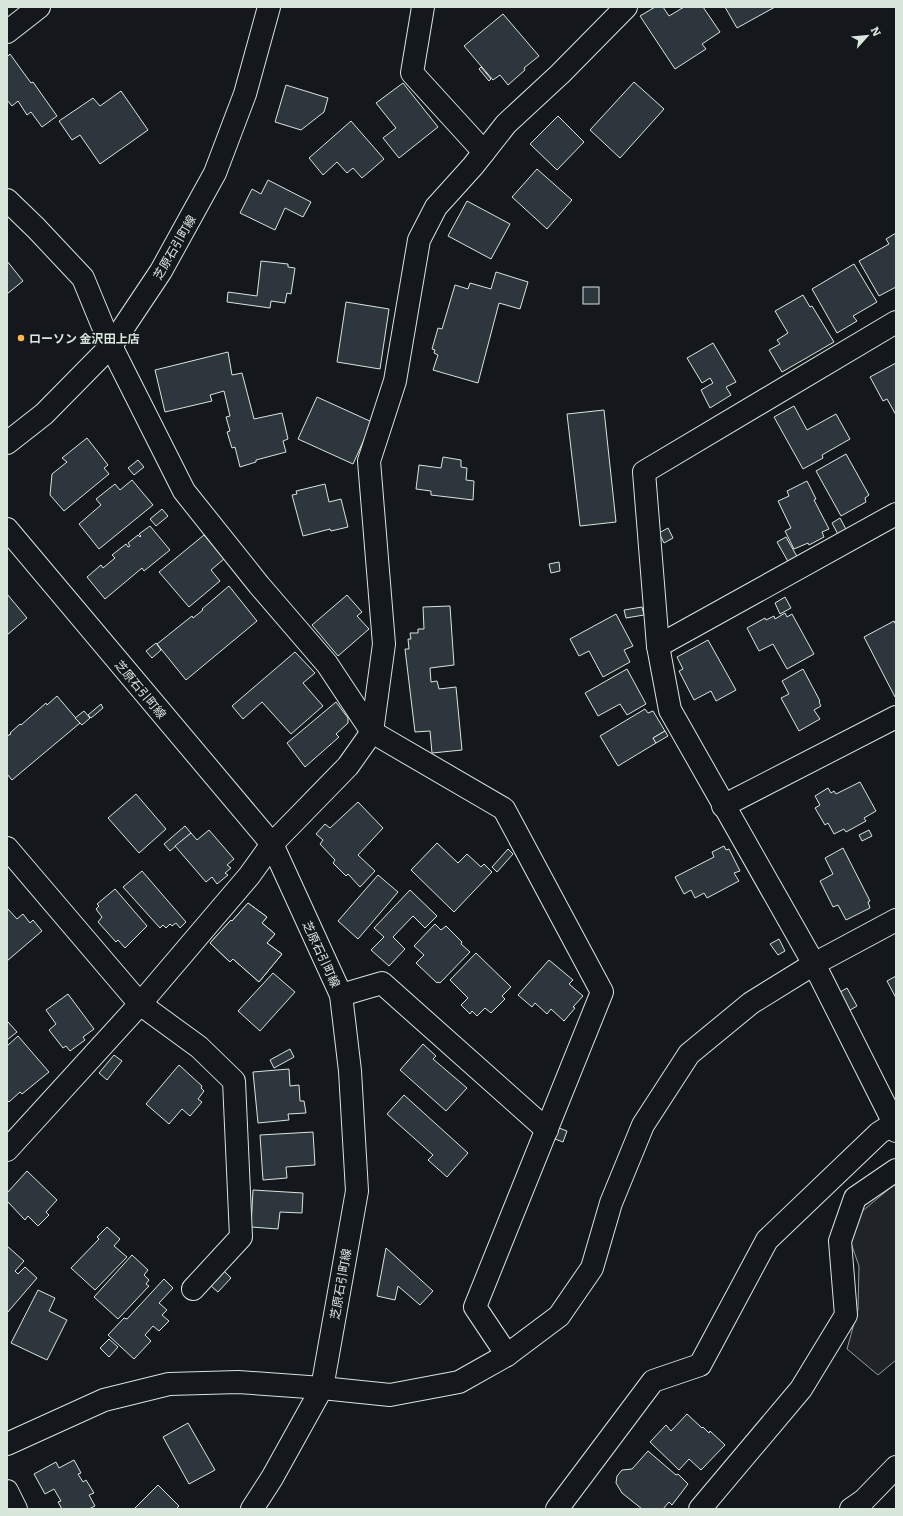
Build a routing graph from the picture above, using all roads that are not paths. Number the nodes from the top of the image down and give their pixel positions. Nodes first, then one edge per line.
1 (39, 7) edge
2 (269, 7) edge
3 (423, 7) edge
4 (626, 7) edge
5 (7, 32) edge
6 (484, 152) junction
7 (7, 200) edge
8 (896, 322) edge
9 (111, 346) junction
10 (7, 443) edge
11 (896, 514) edge
12 (7, 529) edge
13 (658, 646) junction
14 (896, 717) edge
15 (372, 732) junction
16 (723, 806) junction
17 (272, 844) junction
18 (7, 848) edge
19 (896, 920) edge
20 (814, 964) junction
21 (341, 994) junction
22 (140, 1004) junction
23 (895, 1125) edge
24 (547, 1130) junction
25 (7, 1150) edge
26 (896, 1170) edge
27 (193, 1289) dead end
28 (506, 1356) junction
29 (322, 1388) junction
30 (7, 1444) edge
31 (896, 1467) edge
32 (7, 1491) edge
33 (863, 1506) edge
34 (16, 1509) edge
35 (252, 1509) edge
36 (557, 1509) edge
37 (700, 1509) edge

1 - 5 street
2 - 9 street, 芝原石引町線
3 - 6 street
4 - 6 street
6 - 15 street
7 - 9 street
8 - 13 street
9 - 10 street, 芝原石引町線
9 - 15 street
11 - 13 street
12 - 17 street, 芝原石引町線
13 - 16 street
14 - 16 street
15 - 17 street
15 - 24 street
16 - 20 street
17 - 21 street, 芝原石引町線
17 - 22 street
18 - 22 street
19 - 20 street
20 - 23 street
20 - 28 street
21 - 24 street
21 - 29 street, 芝原石引町線
22 - 25 street
22 - 27 street
23 - 36 street
24 - 28 street
26 - 37 street
28 - 29 street
29 - 30 street
29 - 35 street, 芝原石引町線
31 - 33 street
32 - 34 street

